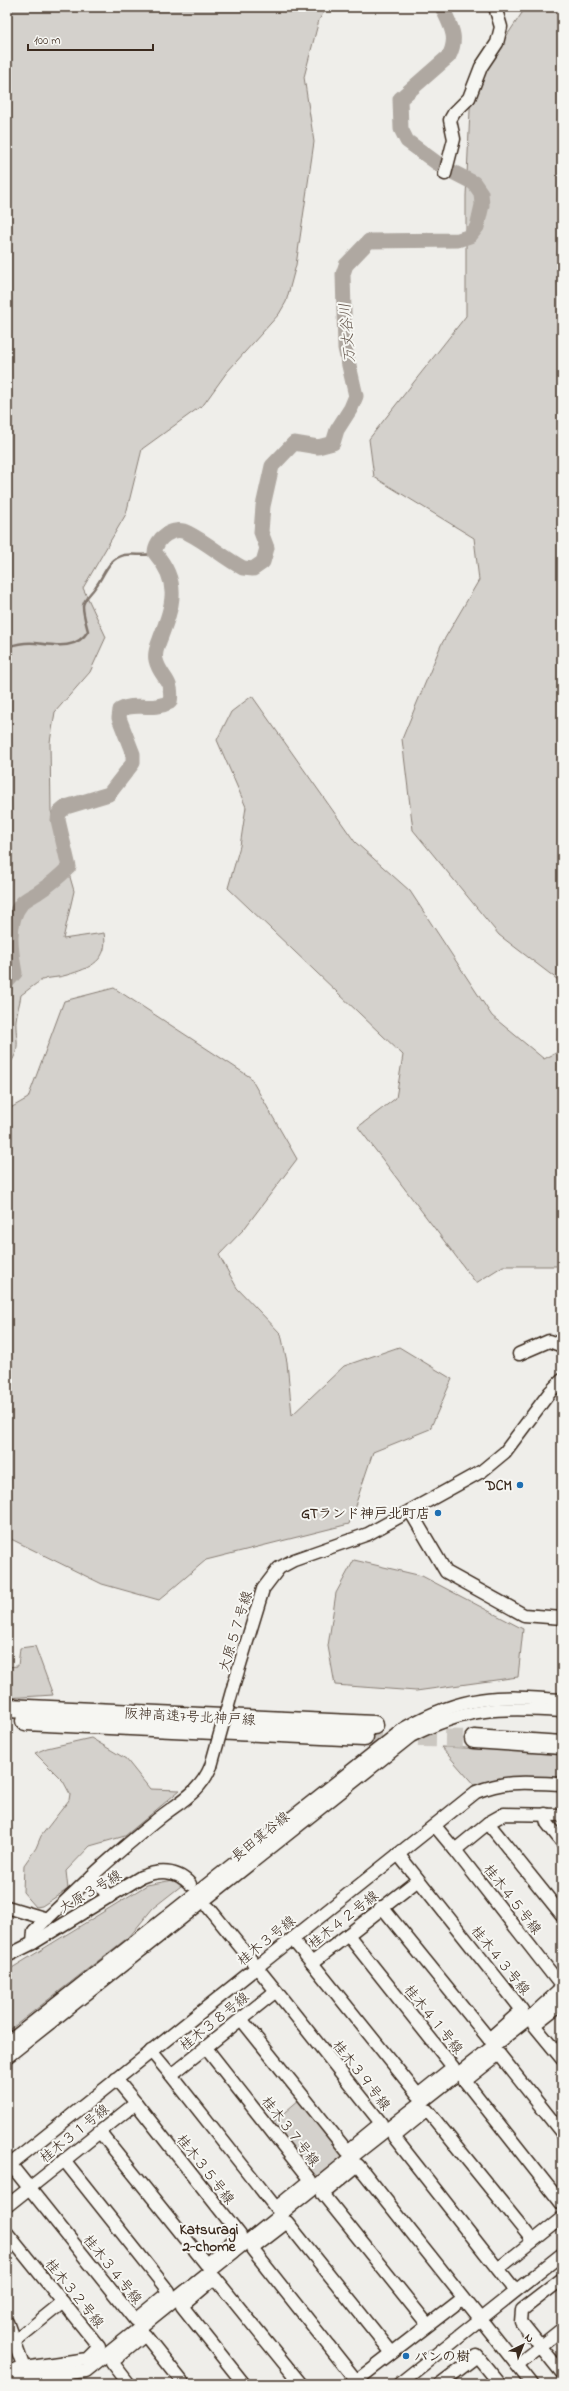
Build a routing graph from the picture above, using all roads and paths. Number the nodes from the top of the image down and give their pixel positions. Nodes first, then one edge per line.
1 (495, 7) edge
2 (500, 7) edge
3 (501, 28) junction
4 (445, 174) dead end
5 (562, 1346) edge
6 (519, 1354) dead end
7 (562, 1380) edge
8 (410, 1511) junction
9 (562, 1618) edge
10 (562, 1700) edge
11 (7, 1708) edge
12 (562, 1711) edge
13 (7, 1720) edge
14 (562, 1733) edge
15 (562, 1745) edge
16 (562, 1784) edge
17 (545, 1814) junction
18 (562, 1815) edge
19 (488, 1823) junction
20 (435, 1826) junction
21 (562, 1842) edge
22 (455, 1850) junction
23 (398, 1854) junction
24 (92, 1876) junction
25 (418, 1880) junction
26 (190, 1884) dead end
27 (109, 1897) junction
28 (7, 1907) edge
29 (382, 1907) junction
30 (209, 1908) dead end
31 (562, 1915) edge
32 (47, 1919) junction
33 (348, 1934) junction
34 (292, 1939) junction
35 (33, 1943) junction
36 (7, 1956) edge
37 (312, 1962) junction
38 (257, 1966) junction
39 (562, 1981) edge
40 (562, 1988) edge
41 (276, 1991) junction
42 (562, 2003) edge
43 (241, 2019) junction
44 (7, 2043) edge
45 (206, 2048) junction
46 (151, 2051) junction
47 (7, 2057) edge
48 (562, 2059) edge
49 (171, 2075) junction
50 (116, 2079) junction
51 (136, 2103) junction
52 (100, 2132) junction
53 (562, 2133) edge
54 (64, 2160) junction
55 (9, 2166) edge
56 (29, 2188) junction
57 (562, 2204) edge
58 (7, 2206) edge
59 (562, 2218) edge
60 (7, 2233) edge
61 (533, 2241) junction
62 (562, 2254) edge
63 (498, 2269) junction
64 (562, 2279) edge
65 (515, 2291) junction
66 (462, 2298) junction
67 (63, 2302) junction
68 (481, 2320) junction
69 (7, 2322) edge
70 (428, 2325) junction
71 (562, 2329) edge
72 (15, 2341) junction
73 (540, 2346) junction
74 (392, 2353) junction
75 (517, 2365) junction
76 (24, 2368) junction
77 (562, 2373) edge
78 (10, 2376) edge
79 (358, 2382) edge
80 (443, 2383) edge
81 (50, 2384) edge
82 (69, 2384) edge
83 (129, 2384) edge
84 (184, 2384) edge
85 (244, 2384) edge
86 (301, 2384) edge
87 (399, 2384) edge
88 (500, 2384) edge
89 (532, 2384) edge

1 - 3 street
2 - 3 street
3 - 4 street
5 - 6 street
7 - 8 street, 大原５７号線
8 - 9 street
8 - 24 street, 大原５７号線, bridge
10 - 44 street, 長田箕谷線
11 - 13 highway, 阪神高速7号北神戸線
12 - 47 street, 長田箕谷線
14 - 15 highway
16 - 20 street, 桂木３号線
17 - 18 street
17 - 19 street
17 - 21 street
19 - 22 street
19 - 31 street, 桂木４５号線
20 - 22 street
20 - 23 street, 桂木３号線
22 - 39 street, 桂木４５号線
23 - 25 street, 桂木４３号線
23 - 34 street, 桂木３号線
24 - 27 street
24 - 32 street, 大原５７号線
25 - 29 street, 桂木４２号線
25 - 29 street, 桂木４３号線
26 - 27 street, 大原３号線
27 - 35 street, 大原３号線
28 - 32 street
29 - 33 street, 桂木４２号線
30 - 38 street
32 - 35 street, 大原５７号線
33 - 37 street, 桂木４２号線
33 - 37 street, 桂木４１号線
34 - 37 street, 桂木４２号線
34 - 38 street, 桂木３号線
35 - 36 street, 大原３号線
38 - 41 street
38 - 46 street, 桂木３号線
40 - 78 street
41 - 43 street, 桂木３８号線
41 - 43 street, 桂木３９号線
42 - 48 street
43 - 45 street, 桂木３８号線
45 - 49 street, 桂木３８号線
45 - 49 street, 桂木３７号線
46 - 49 street
46 - 50 street, 桂木３号線
50 - 51 street
50 - 55 street, 桂木３号線
51 - 52 street, 桂木３１号線
51 - 52 street, 桂木３５号線
52 - 54 street, 桂木３１号線
53 - 57 street
54 - 56 street, 桂木３１号線
54 - 56 street, 桂木３４号線
55 - 56 street, 桂木３４号線
56 - 58 street, 桂木３１号線
59 - 61 street
60 - 67 street, 桂木３２号線
61 - 63 street
61 - 63 street
62 - 65 street
63 - 65 street
64 - 73 street
65 - 68 street
66 - 68 street
66 - 70 street
66 - 70 street
67 - 72 street
67 - 76 street, 桂木３２号線
68 - 75 street
68 - 87 street
69 - 72 street
70 - 74 street
71 - 73 street
72 - 76 street
73 - 75 street
73 - 77 street
74 - 79 street
74 - 79 street
75 - 89 street
76 - 78 street
80 - 88 street
81 - 82 street
83 - 84 street
85 - 86 street

